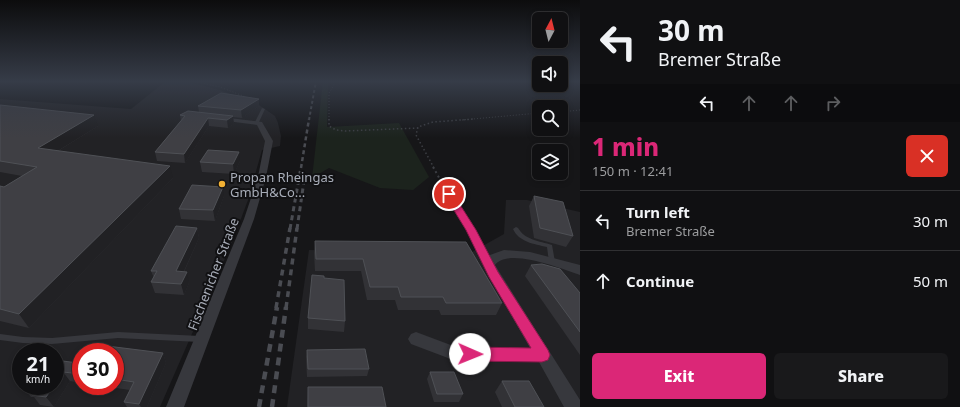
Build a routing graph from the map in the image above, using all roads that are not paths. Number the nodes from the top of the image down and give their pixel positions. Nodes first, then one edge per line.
1 (263, 110) road end
2 (212, 118) edge
3 (257, 122) junction
4 (449, 194) road end
5 (516, 229) dead end
6 (552, 262) junction
7 (488, 265) junction
8 (580, 270) edge
9 (0, 337) edge
10 (203, 339) junction
11 (416, 339) dead end
12 (542, 355) junction
13 (175, 407) edge
14 (574, 407) edge

1 - 3 lane
2 - 3 street
3 - 10 street, Fischenicher Straße
4 - 7 lane
5 - 6 lane
6 - 7 street
6 - 8 street
7 - 12 street
9 - 10 lane
10 - 13 street, Fischenicher Straße
11 - 12 street
12 - 14 street

